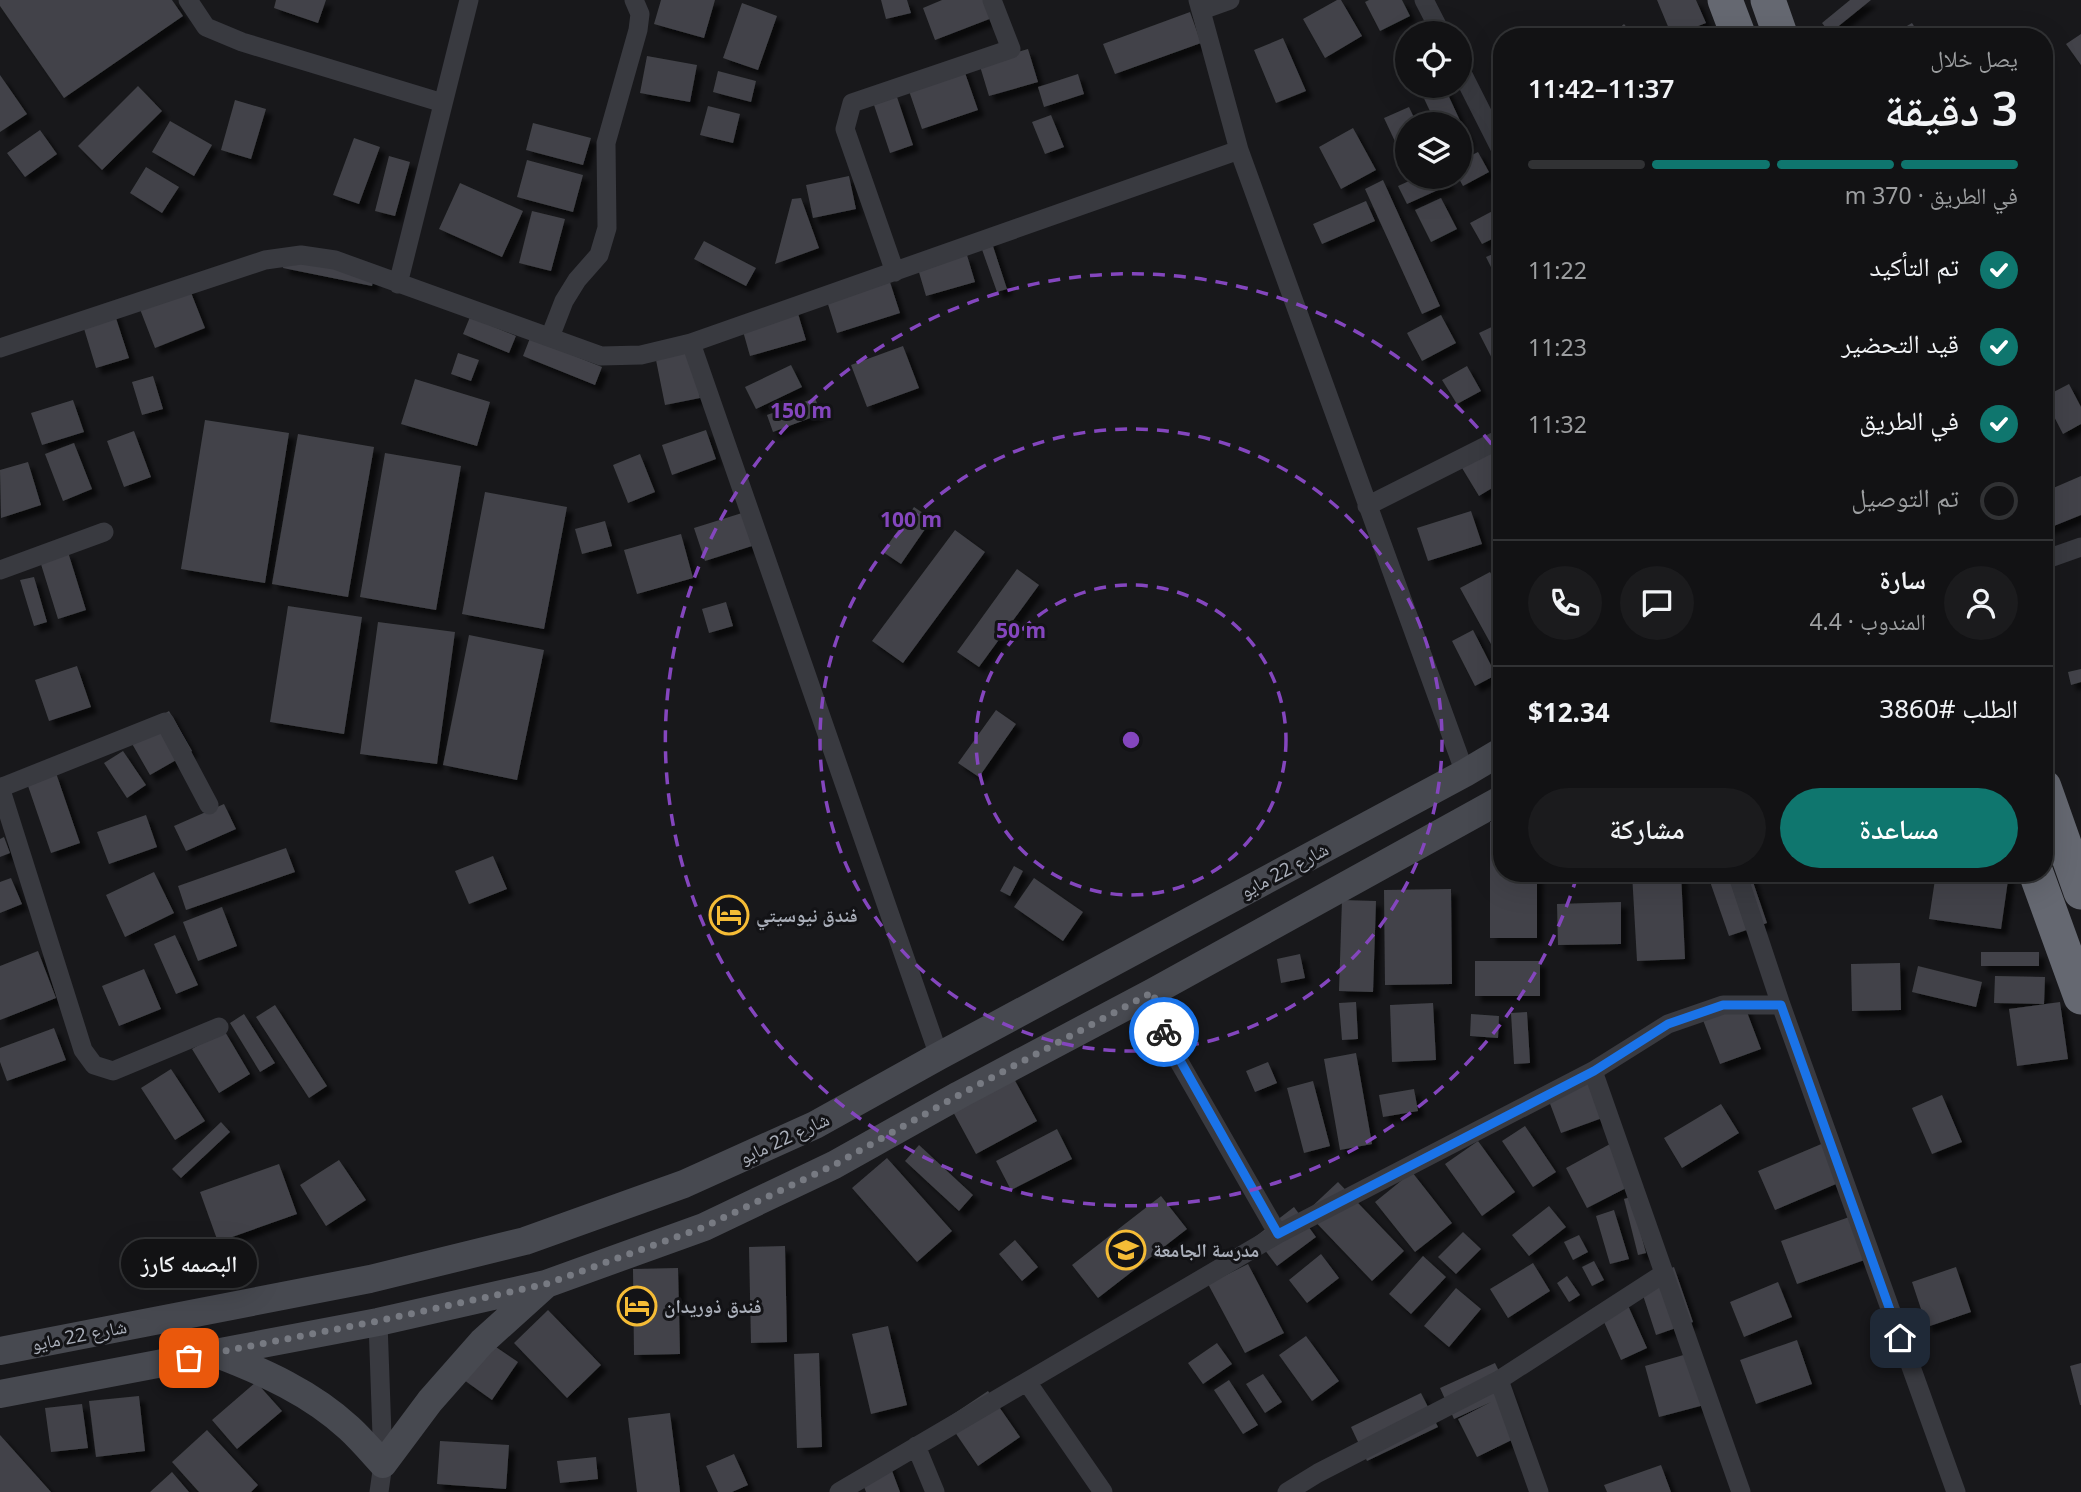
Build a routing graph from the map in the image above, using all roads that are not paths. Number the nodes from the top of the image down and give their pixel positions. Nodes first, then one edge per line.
1 (188, 0) edge
2 (468, 0) edge
3 (634, 0) edge
4 (992, 0) edge
5 (1230, 0) edge
6 (1424, 0) edge
7 (1725, 0) edge
8 (1768, 0) edge
9 (1200, 5) edge
10 (1435, 21) edge
11 (1736, 28) edge
12 (1778, 28) edge
13 (1472, 93) edge
14 (443, 103) junction
15 (1493, 134) edge
16 (1238, 150) junction
17 (895, 272) junction
18 (398, 284) junction
19 (550, 337) junction
20 (691, 343) junction
21 (0, 348) edge
22 (1493, 443) edge
23 (1367, 506) junction
24 (104, 532) dead end
25 (2081, 547) edge
26 (2053, 557) edge
27 (0, 570) edge
28 (1493, 756) edge
29 (1465, 773) junction
30 (0, 788) edge
31 (1492, 804) edge
32 (209, 805) dead end
33 (2053, 813) edge
34 (1740, 882) edge
35 (2039, 882) edge
36 (2081, 892) edge
37 (1131, 952) junction
38 (1153, 992) junction
39 (2081, 997) edge
40 (1781, 1005) junction
41 (219, 1027) dead end
42 (939, 1056) junction
43 (1594, 1071) junction
44 (1278, 1234) junction
45 (1663, 1274) junction
46 (370, 1279) junction
47 (546, 1284) junction
48 (378, 1321) junction
49 (0, 1351) edge
50 (216, 1353) junction
51 (1499, 1380) junction
52 (1027, 1382) junction
53 (0, 1394) edge
54 (916, 1446) junction
55 (383, 1464) junction
56 (1321, 1483) edge
57 (379, 1492) edge
58 (839, 1492) edge
59 (935, 1492) edge
60 (1103, 1492) edge
61 (1287, 1492) edge
62 (1539, 1492) edge
63 (1741, 1492) edge
64 (1956, 1492) edge

1 - 14 street
2 - 14 street
3 - 19 street
4 - 17 street
5 - 9 street
6 - 10 street
7 - 11 highway
8 - 12 highway
9 - 16 street
13 - 15 street
14 - 18 street
16 - 17 street
16 - 23 street
17 - 20 street
18 - 19 street
18 - 21 street
19 - 20 street
20 - 42 street
22 - 23 street
23 - 29 street
24 - 27 street
25 - 26 street
28 - 29 main road, شارع 22 مايو
29 - 31 main road
29 - 37 main road, شارع 22 مايو
30 - 32 street
30 - 41 street
31 - 38 main road
33 - 36 highway
34 - 40 street
35 - 39 highway
37 - 38 main road
37 - 42 main road, شارع 22 مايو
38 - 44 street
38 - 47 main road
40 - 43 street
40 - 64 street
42 - 46 main road, شارع 22 مايو
43 - 44 street
43 - 45 street
44 - 52 street
45 - 51 street
45 - 63 street
46 - 48 main road
46 - 49 main road, شارع 22 مايو
47 - 48 main road
47 - 55 main road
48 - 50 main road
48 - 55 street
50 - 53 main road
50 - 55 main road
51 - 56 street
51 - 62 street
52 - 54 street
52 - 60 street
54 - 58 street
54 - 59 street
55 - 57 street
56 - 61 street

